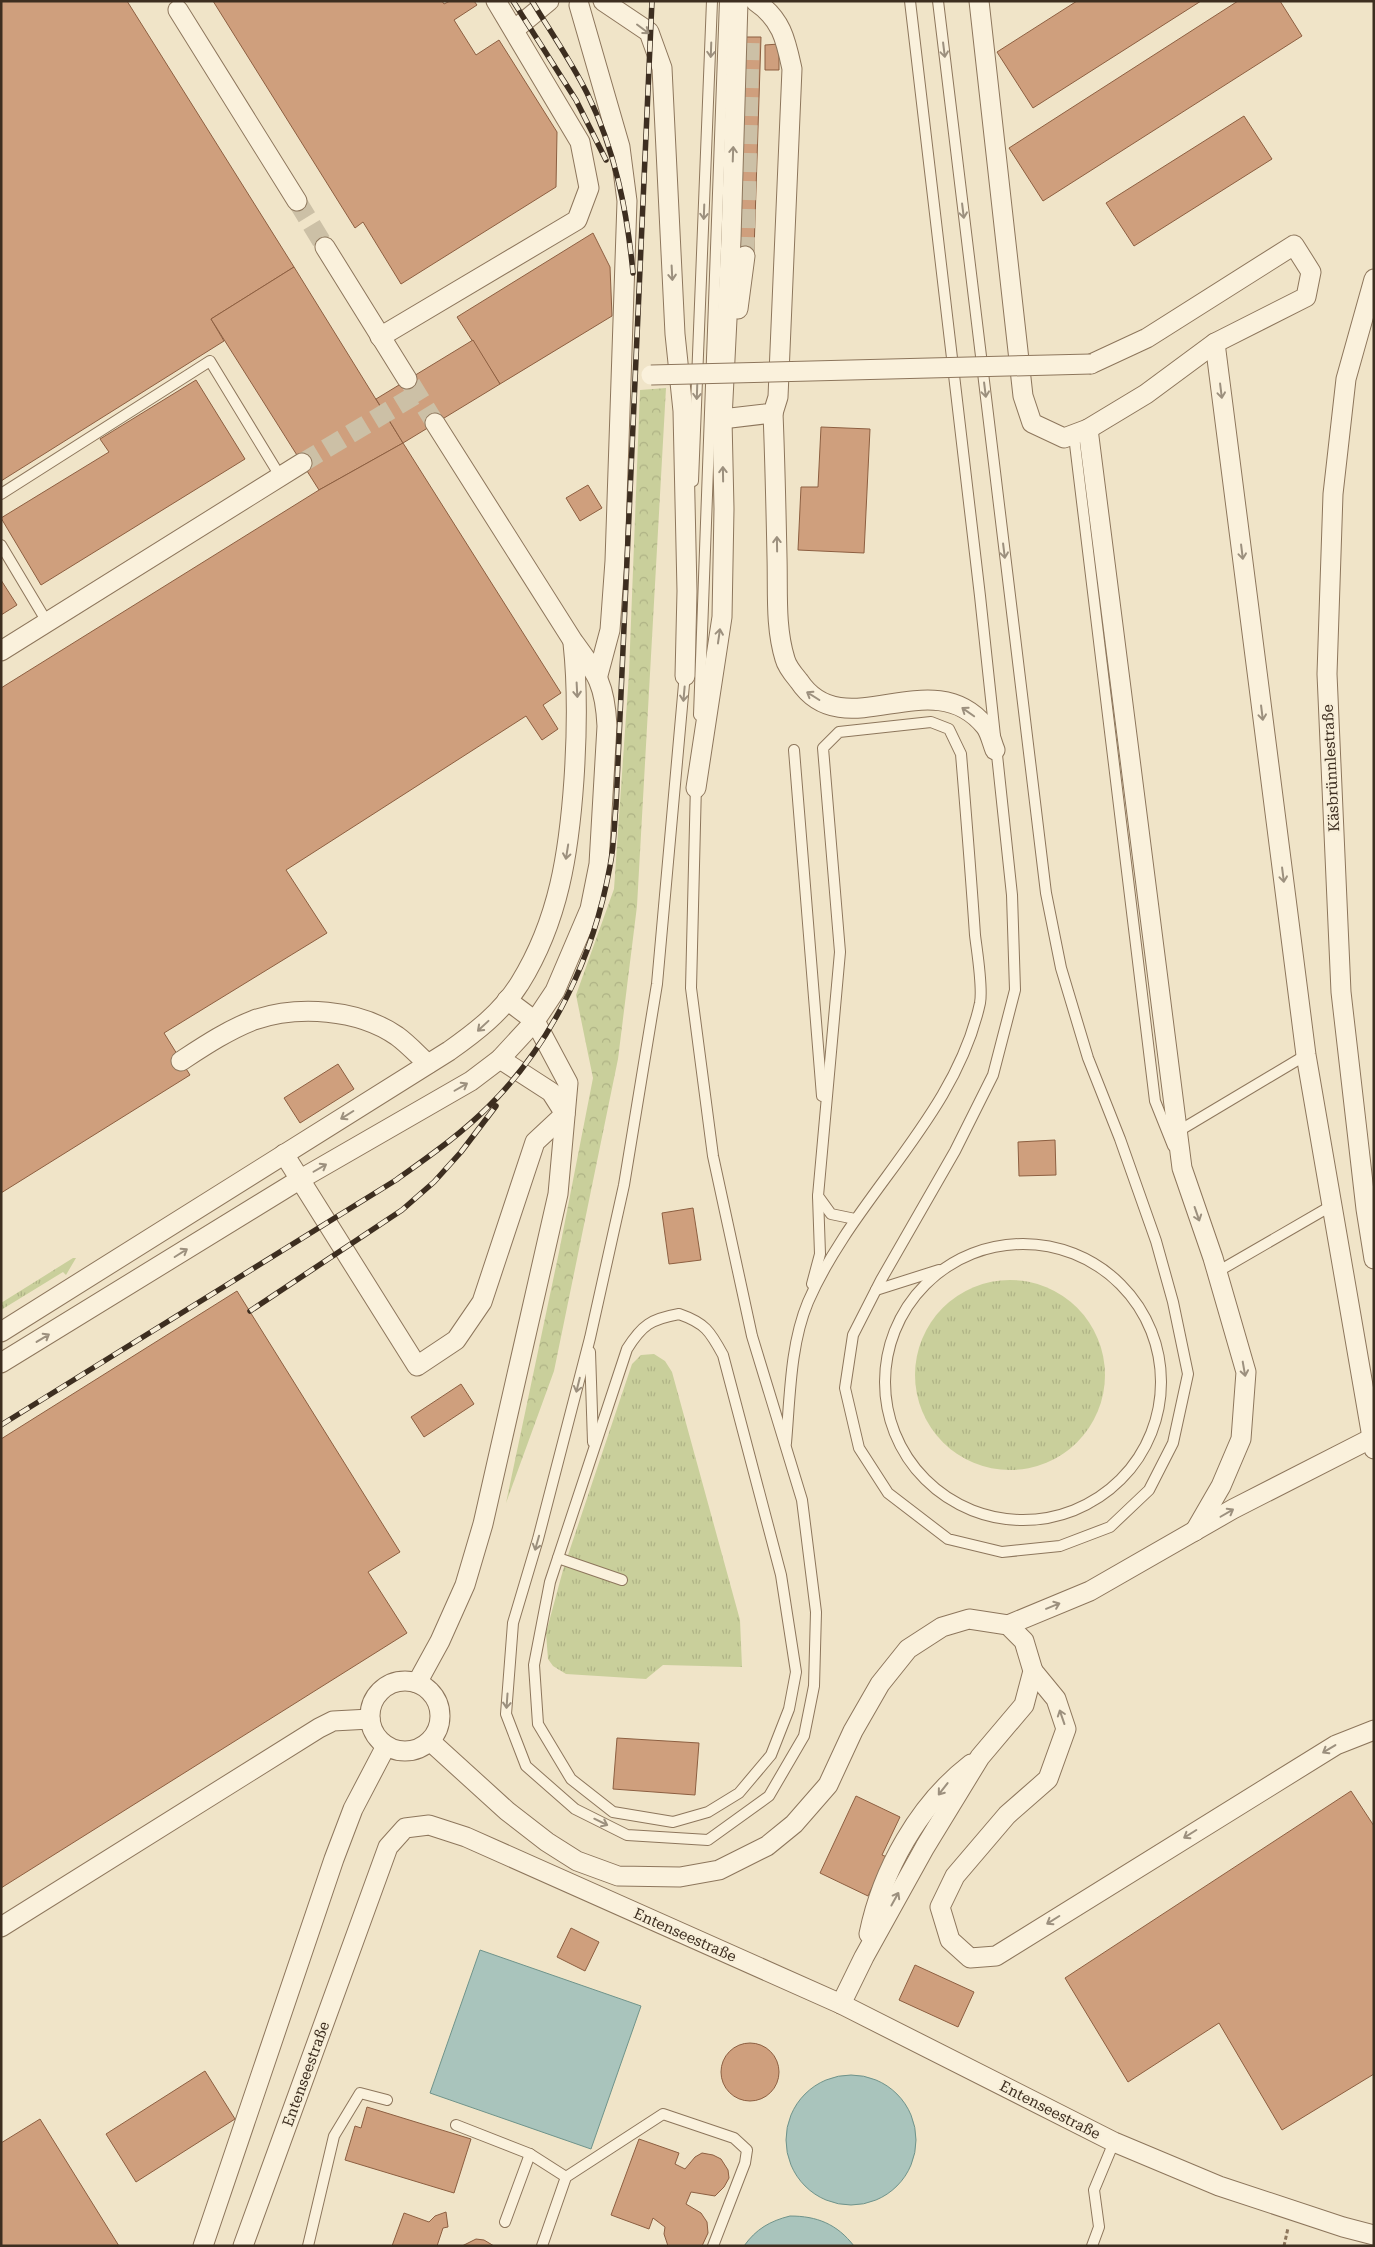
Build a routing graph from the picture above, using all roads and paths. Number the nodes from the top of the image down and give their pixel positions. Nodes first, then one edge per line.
1 (496, 1) edge
2 (549, 1) edge
3 (603, 1) edge
4 (712, 1) edge
5 (725, 1) edge
6 (738, 1) edge
7 (756, 1) edge
8 (910, 1) edge
9 (938, 1) edge
10 (979, 1) edge
11 (576, 2) edge
12 (178, 10) dead end
13 (514, 30) junction
14 (297, 201) tunnel mouth
15 (325, 247) tunnel mouth
16 (745, 256) tunnel mouth
17 (1374, 279) edge
18 (380, 337) junction
19 (726, 343) junction
20 (1215, 343) junction
21 (623, 375) junction
22 (407, 379) tunnel mouth
23 (773, 413) junction
24 (722, 419) junction
25 (434, 423) tunnel mouth
26 (1081, 432) junction
27 (302, 463) tunnel mouth
28 (280, 476) junction
29 (1, 494) edge
30 (1, 545) edge
31 (47, 622) junction
32 (573, 641) junction
33 (1, 651) edge
34 (598, 675) junction
35 (685, 676) junction
36 (794, 750) dead end
37 (995, 750) junction
38 (696, 788) junction
39 (507, 1000) junction
40 (536, 1021) junction
41 (1306, 1055) junction
42 (500, 1059) junction
43 (181, 1061) dead end
44 (428, 1064) junction
45 (566, 1114) junction
46 (1177, 1132) junction
47 (825, 1134) junction
48 (284, 1154) junction
49 (1182, 1168) junction
50 (300, 1180) junction
51 (818, 1196) junction
52 (1331, 1206) junction
53 (855, 1220) junction
54 (1374, 1258) edge
55 (942, 1268) junction
56 (1217, 1272) junction
57 (876, 1290) junction
58 (808, 1304) junction
59 (1, 1332) edge
60 (590, 1338) junction
61 (1, 1363) edge
62 (1373, 1444) edge
63 (786, 1449) junction
64 (593, 1451) junction
65 (1195, 1531) junction
66 (558, 1558) junction
67 (622, 1580) dead end
68 (1008, 1625) junction
69 (1033, 1671) junction
70 (417, 1683) junction
71 (370, 1719) junction
72 (1374, 1730) edge
73 (430, 1741) junction
74 (386, 1746) junction
75 (1, 1927) edge
76 (845, 1997) junction
77 (387, 2100) dead end
78 (456, 2125) dead end
79 (1114, 2142) junction
80 (530, 2154) junction
81 (566, 2176) junction
82 (505, 2222) dead end
83 (1374, 2235) edge
84 (203, 2246) edge
85 (243, 2246) edge
86 (308, 2246) edge
87 (542, 2246) edge
88 (713, 2246) edge
89 (1092, 2246) edge

1 - 13 street
2 - 13 street
3 -> 35 street
4 -> 35 lane
5 - 38 lane
19 -> 6 street
7 - 23 street
8 - 37 lane
9 -> 57 lane
10 - 26 street
11 - 21 street
12 - 14 street
13 - 18 street
15 - 18 street
16 - 19 street
17 - 54 street, Käsbrünnlestraße
18 - 22 street
19 - 24 street
20 - 21 street, bridge
20 - 26 street
20 -> 41 street
21 - 34 street
23 - 24 street
37 -> 23 street
38 -> 24 street
25 - 32 street
26 - 46 street
26 - 49 lane
27 - 28 street
28 - 29 lane
28 - 31 street
30 - 31 lane
31 - 33 street
32 - 34 street
32 -> 39 street
34 - 40 street
35 -> 60 lane
36 - 47 lane
37 - 57 lane
38 - 63 lane
39 - 40 street
39 -> 44 street
40 - 42 street
40 - 45 street
41 - 46 lane
41 - 52 street
42 - 45 street
50 -> 42 street
43 - 44 street
44 -> 48 street
45 - 50 street
45 - 70 street
46 - 49 street
47 - 51 lane
47 - 53 lane
48 - 50 street
48 - 59 street
49 -> 56 street
61 -> 50 street
51 - 53 lane
51 - 58 lane
52 - 56 lane
52 - 62 street
53 - 58 lane
55 - 55 lane
55 - 57 lane
56 -> 65 street
58 - 63 lane
60 -> 63 lane
60 - 64 lane
65 -> 62 street
64 - 66 lane
64 - 66 lane
68 -> 65 street
66 - 67 lane
68 - 69 street
68 - 73 street
72 -> 69 street
69 - 76 street
70 - 71 street
70 - 73 street
71 - 74 street
71 - 75 street
73 - 74 street
74 - 84 street
76 - 79 street, Entenseestraße
76 - 85 street, Entenseestraße
77 - 86 lane
78 - 80 lane
79 - 83 street, Entenseestraße
79 - 89 lane
80 - 81 lane
80 - 82 lane
81 - 87 lane
81 - 88 lane

